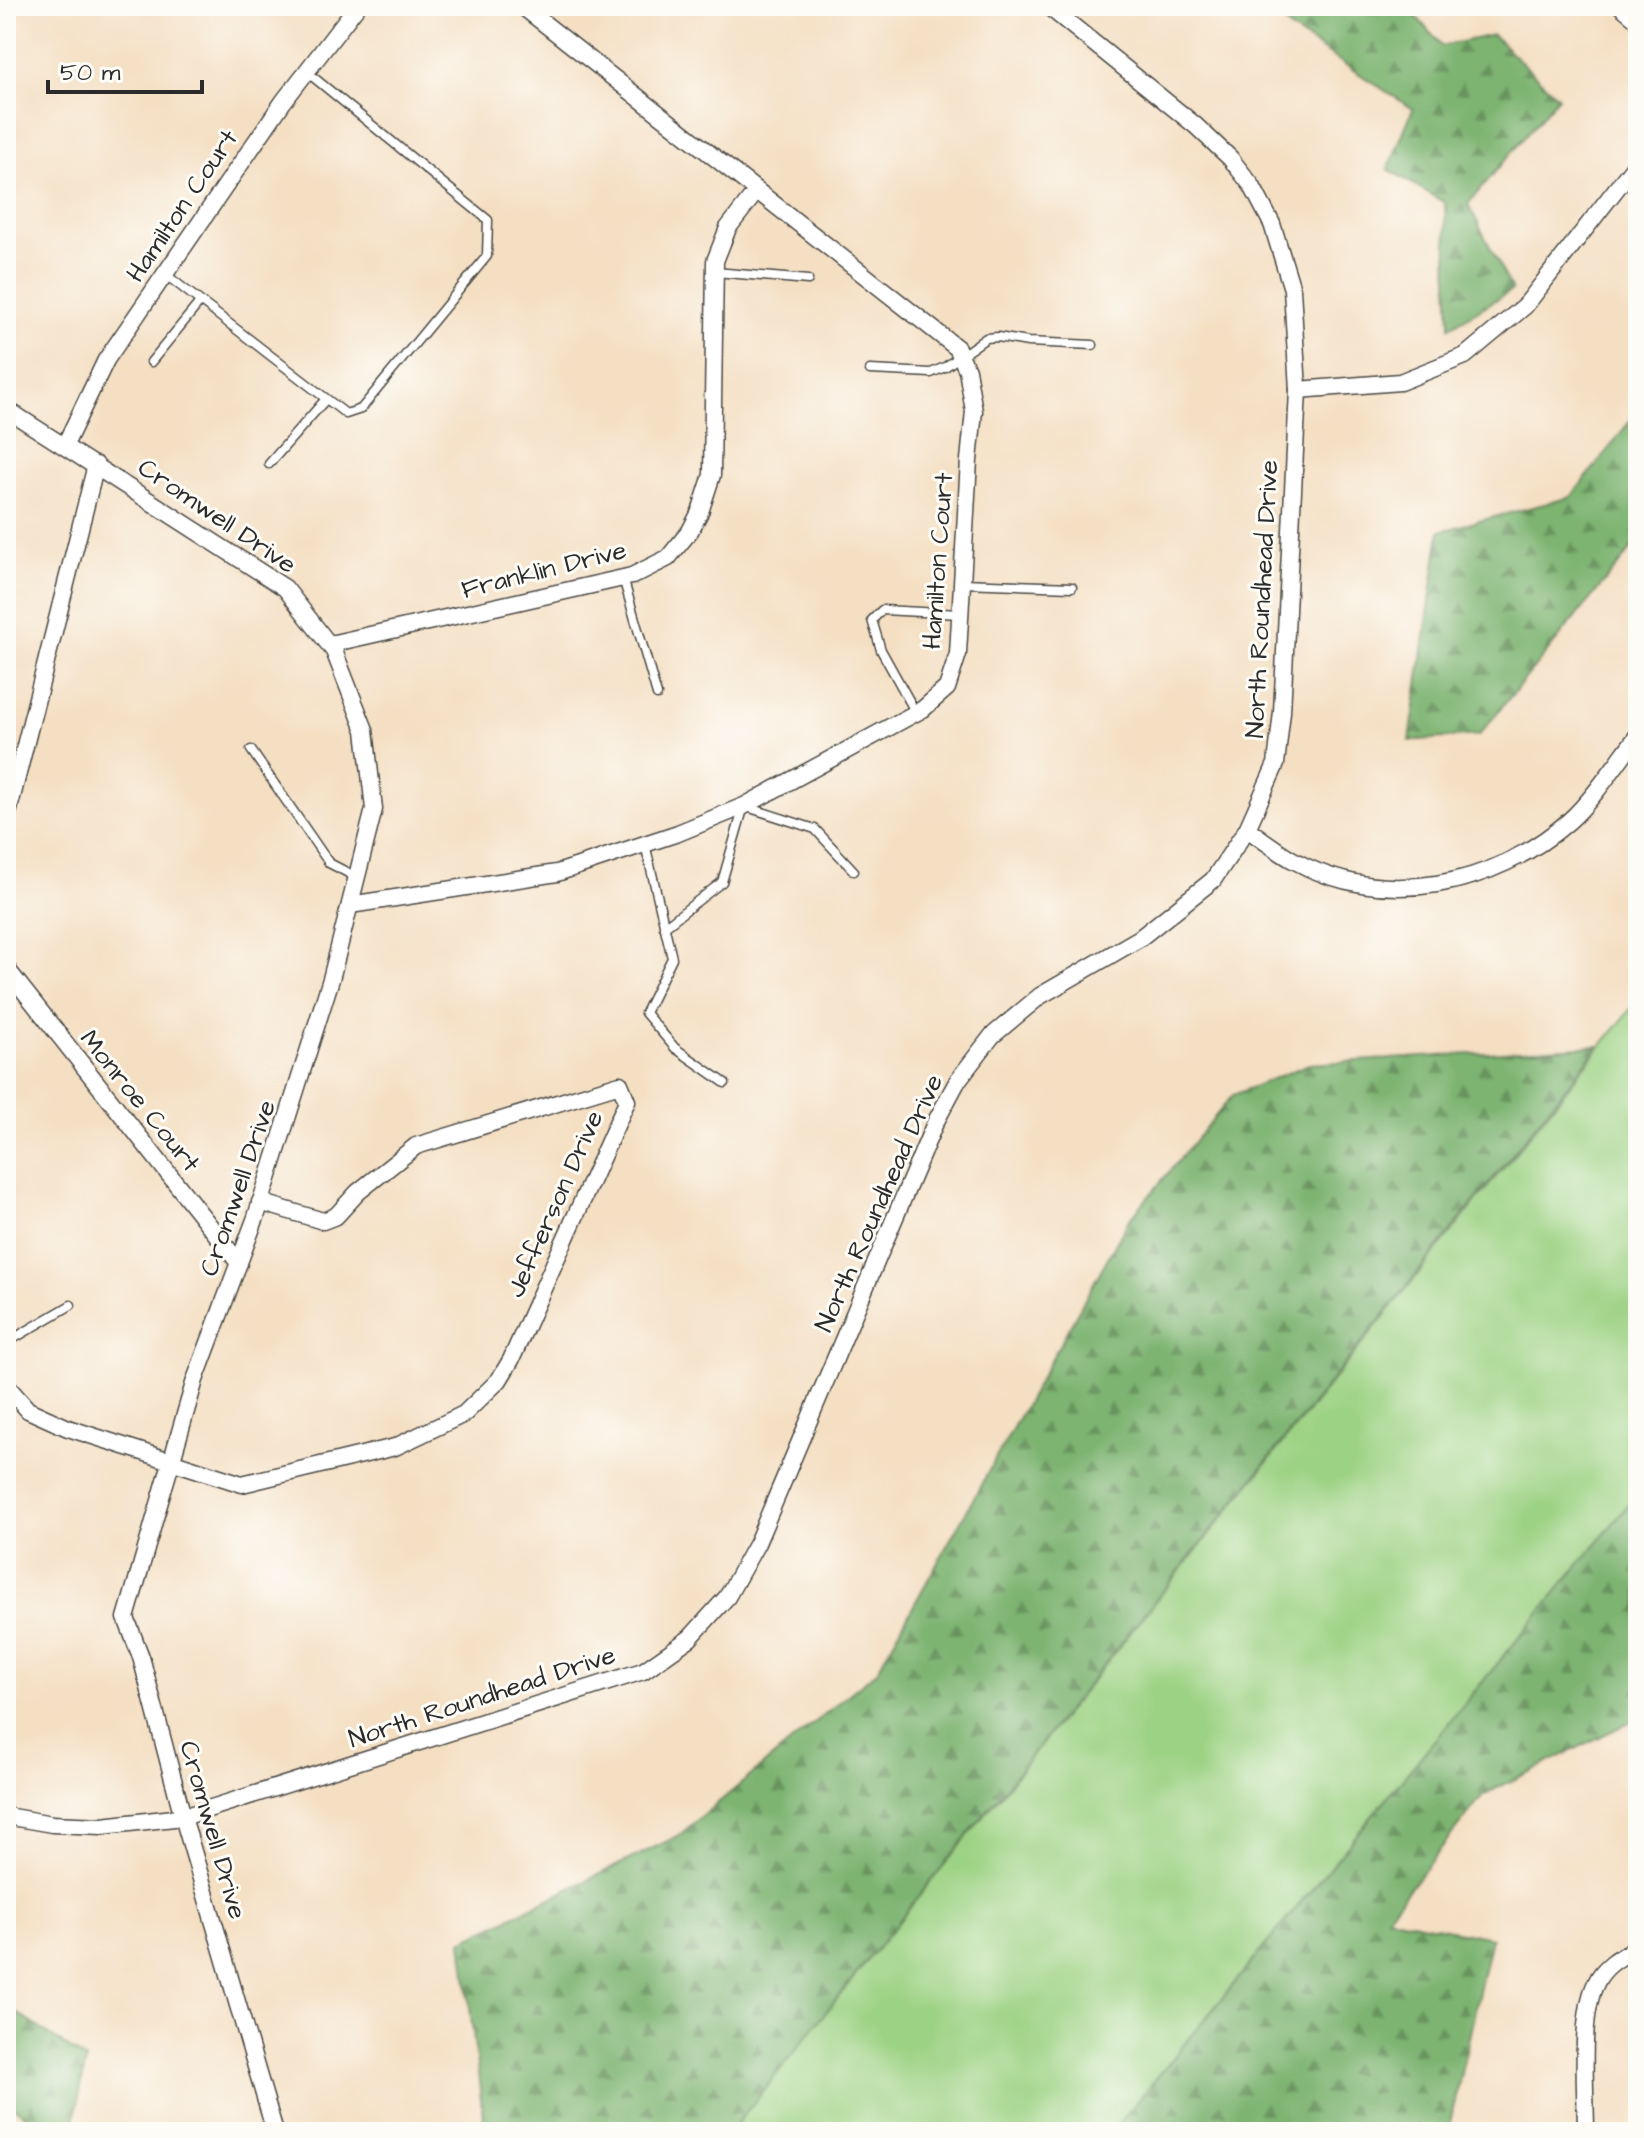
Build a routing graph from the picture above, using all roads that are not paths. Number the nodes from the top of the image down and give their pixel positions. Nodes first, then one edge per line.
1 (357, 6) edge
2 (522, 6) edge
3 (1621, 6) edge
4 (1057, 9) edge
5 (1638, 20) edge
6 (306, 72) junction
7 (1638, 161) edge
8 (756, 192) junction
9 (715, 272) junction
10 (165, 274) junction
11 (808, 280) dead end
12 (200, 302) junction
13 (1093, 345) dead end
14 (960, 355) junction
15 (151, 362) dead end
16 (870, 370) dead end
17 (1298, 390) junction
18 (326, 399) junction
19 (6, 409) edge
20 (65, 445) junction
21 (269, 464) dead end
22 (96, 465) junction
23 (623, 578) junction
24 (962, 583) junction
25 (1072, 587) dead end
26 (960, 614) junction
27 (330, 644) junction
28 (657, 695) dead end
29 (916, 713) junction
30 (1638, 735) edge
31 (251, 750) dead end
32 (744, 806) junction
33 (6, 821) edge
34 (1247, 829) junction
35 (645, 844) junction
36 (854, 871) dead end
37 (357, 878) junction
38 (350, 905) junction
39 (664, 927) junction
40 (7, 973) edge
41 (725, 1083) dead end
42 (260, 1202) junction
43 (239, 1263) junction
44 (71, 1305) dead end
45 (6, 1343) edge
46 (6, 1385) edge
47 (171, 1463) junction
48 (6, 1816) edge
49 (183, 1817) junction
50 (1638, 1947) edge
51 (275, 2132) edge
52 (1586, 2132) edge

1 - 6 street, Hamilton Court
2 - 8 street
3 - 5 street
4 - 17 street, North Roundhead Drive
6 - 10 street, Hamilton Court
6 - 18 lane
7 - 17 street
8 - 9 street, Franklin Drive
8 - 14 street
9 - 11 lane
9 - 23 street, Franklin Drive
10 - 12 lane
10 - 20 street, Hamilton Court
12 - 15 lane
12 - 18 lane
13 - 14 lane
14 - 16 lane
14 - 24 street, Hamilton Court
17 - 34 street, North Roundhead Drive
18 - 21 lane
19 - 20 street, Cromwell Drive
20 - 22 street, Cromwell Drive
22 - 27 street, Cromwell Drive
22 - 33 street
23 - 27 street, Franklin Drive
23 - 28 lane
24 - 25 lane
24 - 26 street, Hamilton Court
26 - 29 street, Hamilton Court
26 - 29 lane
27 - 37 street, Cromwell Drive
29 - 32 street, Hamilton Court
30 - 34 street
31 - 37 lane
32 - 35 street, Hamilton Court
32 - 36 lane
32 - 39 lane
34 - 49 street, North Roundhead Drive
35 - 38 street, Hamilton Court
35 - 39 lane
37 - 38 street, Cromwell Drive
38 - 42 street, Cromwell Drive
39 - 41 lane
40 - 43 street, Monroe Court
42 - 43 street, Cromwell Drive
42 - 47 street, Jefferson Drive
43 - 47 street, Cromwell Drive
44 - 45 lane
46 - 47 street
47 - 49 street, Cromwell Drive
48 - 49 street, North Roundhead Drive
49 - 51 street, Cromwell Drive
50 - 52 street

